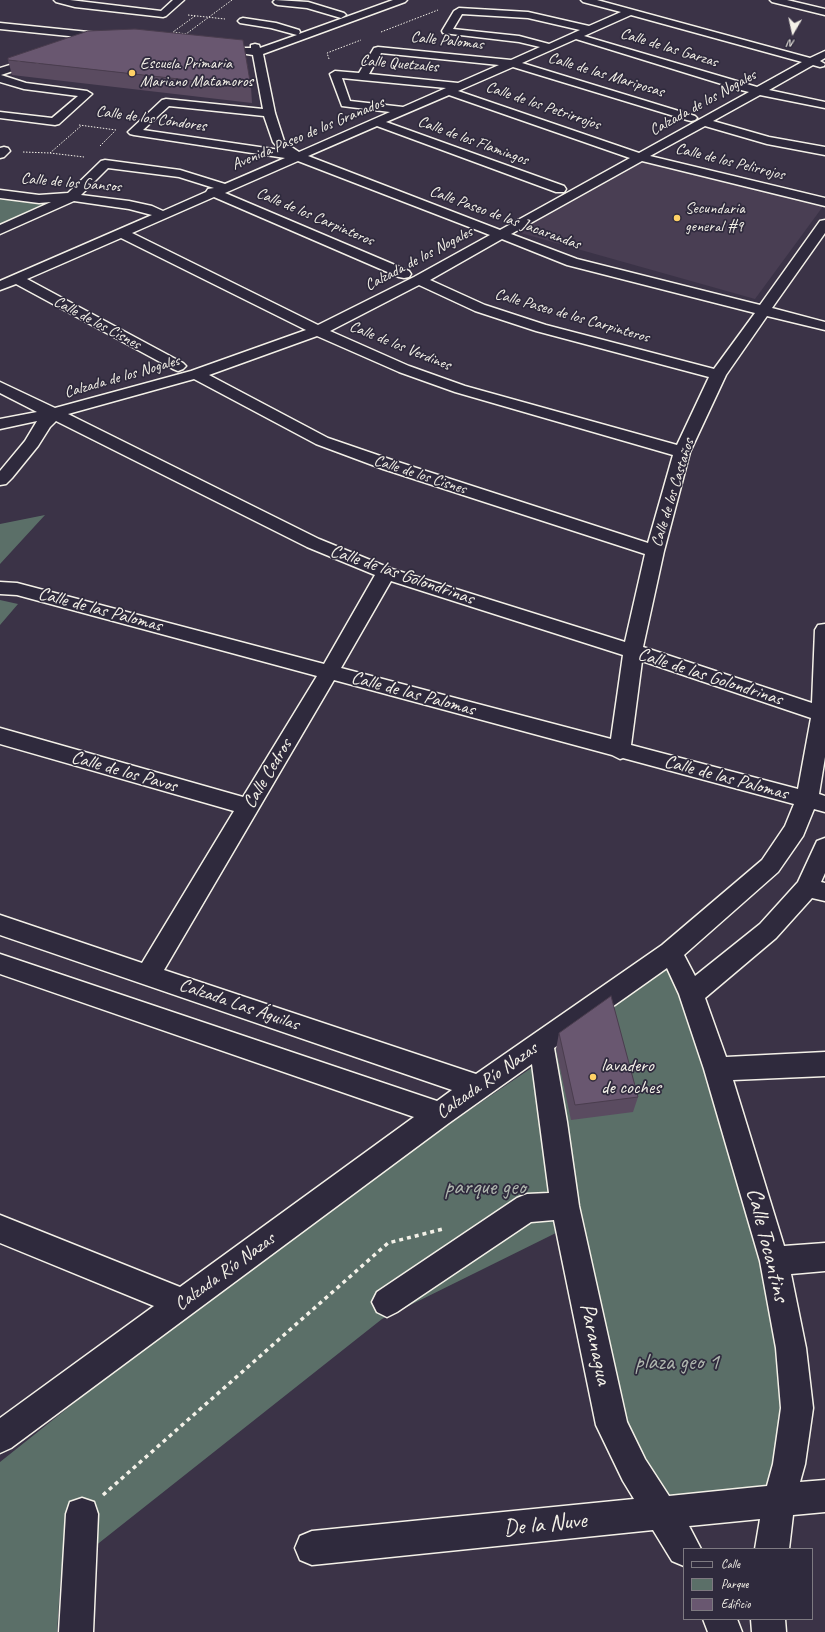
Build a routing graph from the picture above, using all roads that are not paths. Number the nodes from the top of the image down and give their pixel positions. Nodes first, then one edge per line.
1 (59, 0) edge
2 (179, 0) edge
3 (381, 0) edge
4 (586, 0) edge
5 (606, 0) edge
6 (775, 0) edge
7 (279, 1) edge
8 (394, 1) edge
9 (630, 12) junction
10 (825, 12) edge
11 (341, 15) junction
12 (0, 21) edge
13 (243, 21) road end
14 (0, 26) edge
15 (589, 29) junction
16 (295, 32) junction
17 (102, 34) junction
18 (89, 35) junction
19 (116, 35) edge
20 (575, 36) junction
21 (66, 42) edge
22 (81, 44) edge
23 (825, 44) edge
24 (234, 47) edge
25 (550, 47) junction
26 (256, 50) junction
27 (816, 59) edge
28 (0, 64) edge
29 (512, 64) junction
30 (0, 72) edge
31 (362, 77) junction
32 (0, 78) edge
33 (454, 88) junction
34 (745, 88) junction
35 (759, 92) junction
36 (825, 104) edge
37 (404, 110) junction
38 (269, 113) junction
39 (0, 115) edge
40 (691, 118) junction
41 (375, 122) junction
42 (705, 122) junction
43 (825, 151) edge
44 (634, 154) junction
45 (297, 156) junction
46 (560, 189) junction
47 (218, 190) junction
48 (0, 194) edge
49 (72, 197) junction
50 (825, 202) edge
51 (162, 215) junction
52 (825, 224) edge
53 (0, 230) edge
54 (484, 230) junction
55 (121, 233) junction
56 (499, 235) junction
57 (404, 274) junction
58 (16, 279) junction
59 (419, 280) junction
60 (0, 286) edge
61 (765, 311) junction
62 (305, 324) junction
63 (825, 326) edge
64 (318, 331) junction
65 (216, 353) dead end
66 (178, 366) junction
67 (195, 367) junction
68 (718, 376) junction
69 (0, 386) edge
70 (48, 410) junction
71 (0, 416) edge
72 (0, 424) edge
73 (682, 452) junction
74 (0, 480) edge
75 (655, 551) junction
76 (386, 573) junction
77 (0, 588) edge
78 (825, 630) edge
79 (633, 651) junction
80 (330, 671) junction
81 (824, 714) edge
82 (0, 736) edge
83 (620, 751) junction
84 (816, 802) edge
85 (248, 808) junction
86 (825, 847) edge
87 (816, 890) edge
88 (0, 924) edge
89 (671, 952) junction
90 (0, 964) edge
91 (148, 974) junction
92 (692, 994) junction
93 (541, 1044) junction
94 (825, 1064) edge
95 (717, 1069) junction
96 (478, 1087) junction
97 (440, 1114) junction
98 (565, 1206) junction
99 (0, 1229) edge
100 (825, 1257) edge
101 (774, 1260) junction
102 (387, 1302) dead end
103 (184, 1303) junction
104 (0, 1437) edge
105 (825, 1496) edge
106 (778, 1501) junction
107 (660, 1513) junction
108 (82, 1514) road end
109 (312, 1548) dead end
110 (683, 1548) edge
111 (772, 1548) edge
112 (720, 1620) edge
113 (768, 1620) edge
114 (76, 1632) edge
115 (725, 1632) edge
116 (769, 1632) edge

1 - 2 street
3 - 11 street
4 - 9 street
5 - 27 street
6 - 10 street
7 - 11 street
8 - 26 street
9 - 15 street, Avenida Paseo de los Granados
9 - 27 street
11 - 16 street
12 - 17 street
13 - 16 street
14 - 18 street
15 - 20 street, Avenida Paseo de los Granados
15 - 25 street
16 - 26 street
17 - 18 street
17 - 19 street
17 - 22 street
18 - 21 street
20 - 25 street, Avenida Paseo de los Granados
20 - 34 street, Calle de las Garzas
23 - 27 street, Calzada de los Nogales
24 - 26 street
25 - 29 street, Avenida Paseo de los Granados
26 - 38 street, Calle Paseo de las Jacarandas
27 - 34 street, Calzada de los Nogales
27 - 35 street, Calzada de los Nogales
28 - 30 street
29 - 31 street, Calle Palomas
29 - 33 street, Avenida Paseo de los Granados
29 - 40 street, Calle de las Mariposas
31 - 33 street, Calle Quetzales
31 - 37 street, Calle Quetzales
32 - 39 street
33 - 37 street, Avenida Paseo de los Granados
33 - 44 street, Calle de los Petrirrojos
34 - 35 street, Calle de las Garzas
34 - 40 street, Calzada de los Nogales
35 - 36 street, Calle de las Garzas
35 - 42 street, Calzada de los Nogales
37 - 41 street, Avenida Paseo de los Granados
38 - 45 street, Calle Paseo de las Jacarandas
38 - 45 street, Calle de los Cóndores
40 - 44 street, Calzada de los Nogales
41 - 45 street, Avenida Paseo de los Granados
41 - 46 street, Calle de los Flamingos
42 - 43 street
42 - 44 street, Calzada de los Nogales
44 - 46 street, Calzada de los Nogales
44 - 50 street, Calle de los Pelirrojos
44 - 56 street, Calzada de los Nogales
45 - 47 street, Avenida Paseo de los Granados
45 - 54 street, Calle Paseo de las Jacarandas
46 - 54 street, Calzada de los Nogales
47 - 49 street, Calle de los Carpinteros
47 - 51 street, Avenida Paseo de los Granados
47 - 57 street, Calle de los Carpinteros
48 - 49 street, Calle de los Gansos
49 - 51 street, Calle de los Gansos
49 - 53 street
51 - 55 street, Avenida Paseo de los Granados
52 - 61 street, Calle de los Castaños
54 - 56 street, Calle Paseo de las Jacarandas
54 - 57 street, Calzada de los Nogales
55 - 58 street, Avenida Paseo de los Granados
55 - 62 street, Calle de los Verdines
56 - 59 street, Calzada de los Nogales
56 - 61 street, Calle Paseo de las Jacarandas
57 - 62 street, Calzada de los Nogales
58 - 60 street, Avenida Paseo de los Granados
58 - 66 street, Calle de los Cisnes
59 - 64 street, Calzada de los Nogales
59 - 68 street, Calle Paseo de los Carpinteros
61 - 63 street, Calle Paseo de las Jacarandas
61 - 68 street, Calle de los Castaños
62 - 64 street, Calle de los Verdines
62 - 65 street, Calzada de los Nogales
64 - 67 street, Calzada de los Nogales
64 - 73 street, Calle de los Verdines
66 - 67 street, Calzada de los Nogales
66 - 70 street, Calzada de los Nogales
67 - 70 street, Calzada de los Nogales
67 - 75 street, Calle de los Cisnes
68 - 73 street, Calle de los Castaños
69 - 70 street, Calle de las Golondrinas
70 - 71 street, Calzada de los Nogales
70 - 72 street, Calzada de los Nogales
70 - 74 street
70 - 76 street, Calle de las Golondrinas
73 - 75 street, Calle de los Castaños
75 - 79 street, Calle de los Castaños
76 - 79 street, Calle de las Golondrinas
76 - 80 street, Calle Cedros
77 - 80 street, Calle de las Palomas
78 - 81 street, Calzada Río Nazas
79 - 81 street, Calle de las Golondrinas
79 - 83 street, Calle de los Castaños
80 - 83 street, Calle de las Palomas
80 - 85 street, Calle Cedros
81 - 84 street, Calzada Río Nazas
82 - 85 street, Calle de los Pavos
83 - 84 street, Calle de las Palomas
84 - 89 street, Calzada Río Nazas
85 - 91 street, Calle Cedros
86 - 87 street
87 - 92 street
88 - 91 street, Calzada Las Águilas
89 - 92 street, Calle Tocantins
89 - 93 street, Calzada Río Nazas
90 - 97 street, Calzada Las Águilas
91 - 96 street, Calzada Las Águilas
92 - 95 street, Calle Tocantins
93 - 96 street, Calzada Río Nazas
93 - 98 street, Paranagua
94 - 95 street
95 - 101 street, Calle Tocantins
96 - 97 street, Calzada Río Nazas
97 - 103 street, Calzada Río Nazas
98 - 102 street
98 - 107 street, Paranagua
99 - 103 street
100 - 101 street
101 - 106 street, Calle Tocantins
103 - 104 street, Calzada Río Nazas
105 - 106 street, De la Nuve
106 - 107 street, De la Nuve
106 - 111 street, Calle Tocantins
107 - 109 street, De la Nuve
107 - 110 street, Paranagua
108 - 114 street
112 - 115 street
113 - 116 street

